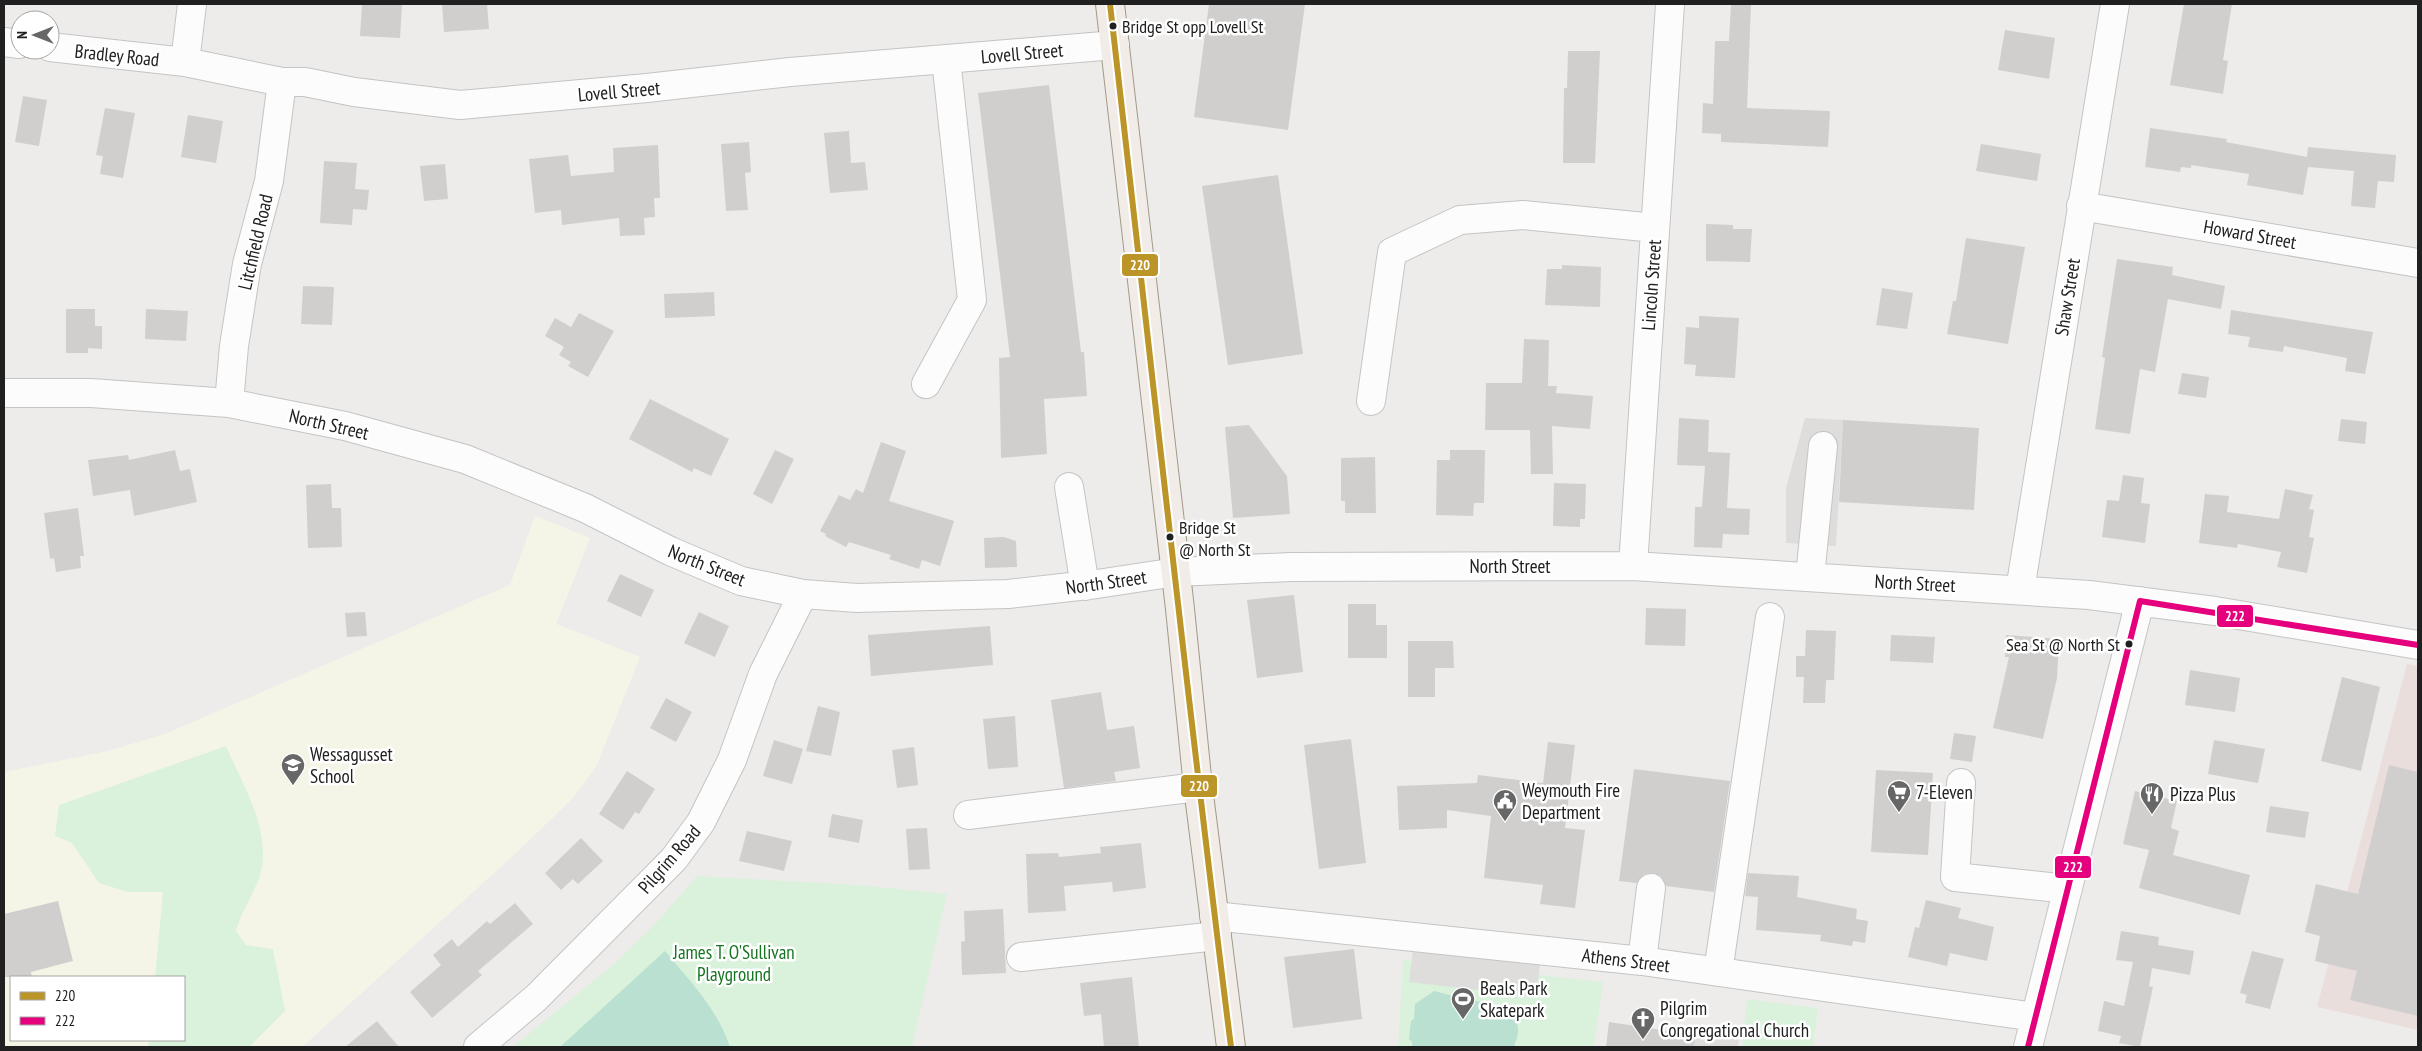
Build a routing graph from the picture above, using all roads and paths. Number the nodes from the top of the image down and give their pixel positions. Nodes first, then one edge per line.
1 (192, 4) edge
2 (1110, 4) edge
3 (1670, 4) edge
4 (2115, 4) edge
5 (1115, 46) junction
6 (60, 48) edge
7 (946, 59) junction
8 (185, 62) junction
9 (282, 82) junction
10 (2081, 206) junction
11 (1655, 228) junction
12 (2418, 263) edge
13 (926, 384) dead end
14 (4, 393) edge
15 (1371, 401) dead end
16 (229, 403) junction
17 (1823, 446) dead end
18 (1069, 486) dead end
19 (1634, 566) junction
20 (1176, 572) junction
21 (1810, 577) junction
22 (1085, 586) junction
23 (2020, 590) junction
24 (803, 594) junction
25 (2140, 601) junction
26 (1770, 616) dead end
27 (2418, 645) edge
28 (1961, 783) dead end
29 (1198, 787) junction
30 (968, 814) dead end
31 (1651, 888) dead end
32 (2068, 889) junction
33 (1215, 926) junction
34 (1021, 957) dead end
35 (1642, 961) junction
36 (1718, 972) junction
37 (2035, 1017) junction
38 (478, 1047) edge
39 (1231, 1047) edge
40 (2028, 1047) edge

1 - 8 street
2 - 5 main road
3 - 11 street, Lincoln Street
4 - 10 street, Shaw Street
5 - 7 street, Lovell Street
5 - 20 main road
6 - 8 street, Bradley Road
7 - 9 street, Lovell Street
7 - 13 street
8 - 9 street, Lovell Street
9 - 16 street, Litchfield Road
10 - 12 street, Howard Street
10 - 23 street, Shaw Street
11 - 15 street
11 - 19 street, Lincoln Street
14 - 16 street, North Street
16 - 24 street, North Street
17 - 21 street
18 - 22 street
19 - 20 street, North Street
19 - 21 street, North Street
20 - 22 street, North Street
20 - 29 main road
21 - 23 street, North Street
22 - 24 street, North Street
23 - 25 street, North Street
24 - 38 street, Pilgrim Road
25 - 27 street, North Street
25 - 32 street
26 - 36 street
28 - 32 street
29 - 30 street
29 - 33 main road
31 - 35 street
32 - 37 street
33 - 34 street, Athens Street
33 - 35 street, Athens Street
33 - 39 main road
35 - 36 street, Athens Street
36 - 37 street, Athens Street
37 - 40 street

